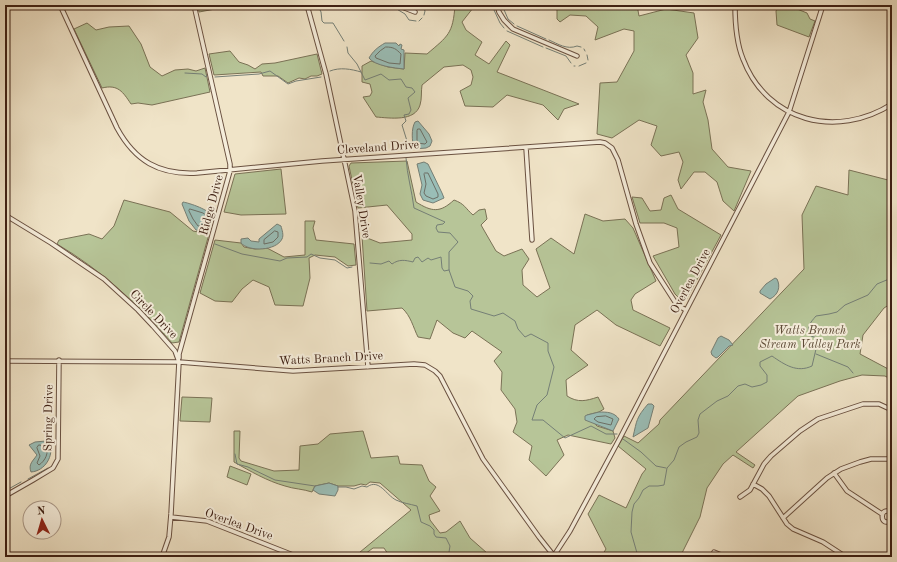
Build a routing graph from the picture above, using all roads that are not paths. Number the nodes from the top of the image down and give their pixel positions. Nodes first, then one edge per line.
1 (60, 5) edge
2 (194, 5) edge
3 (307, 5) edge
4 (397, 5) edge
5 (497, 5) edge
6 (734, 5) edge
7 (824, 5) edge
8 (415, 12) dead end
9 (577, 56) dead end
10 (892, 104) edge
11 (789, 112) junction
12 (526, 148) junction
13 (344, 160) junction
14 (230, 171) junction
15 (5, 215) edge
16 (532, 240) dead end
17 (686, 310) junction
18 (59, 360) junction
19 (5, 361) edge
20 (179, 362) junction
21 (368, 367) junction
22 (892, 410) edge
23 (892, 458) edge
24 (834, 473) junction
25 (753, 484) junction
26 (5, 496) edge
27 (740, 497) dead end
28 (882, 514) junction
29 (892, 514) edge
30 (171, 517) junction
31 (783, 518) junction
32 (892, 519) edge
33 (714, 552) dead end
34 (554, 556) edge
35 (162, 557) edge
36 (298, 557) edge
37 (726, 557) edge
38 (846, 557) edge

1 - 14 street, Cleveland Drive
2 - 14 street, Ridge Drive
3 - 13 street, Valley Drive
4 - 8 street
5 - 9 street
6 - 11 street
7 - 11 street, Overlea Drive
10 - 11 street
11 - 17 street, Overlea Drive
12 - 13 street, Cleveland Drive
12 - 16 street
12 - 17 street, Cleveland Drive
13 - 14 street, Cleveland Drive
13 - 21 street, Valley Drive
14 - 20 street, Ridge Drive
15 - 20 street, Circle Drive
17 - 34 street, Overlea Drive
18 - 19 street, Watts Branch Drive
18 - 20 street, Watts Branch Drive
18 - 26 street, Spring Drive
20 - 21 street, Watts Branch Drive
20 - 30 street
21 - 34 street, Watts Branch Drive
22 - 25 street
23 - 24 street
24 - 28 street
24 - 31 street
25 - 27 street
25 - 31 street
28 - 29 street
28 - 32 street
30 - 35 street
30 - 36 street, Overlea Drive
31 - 38 street
33 - 37 street

